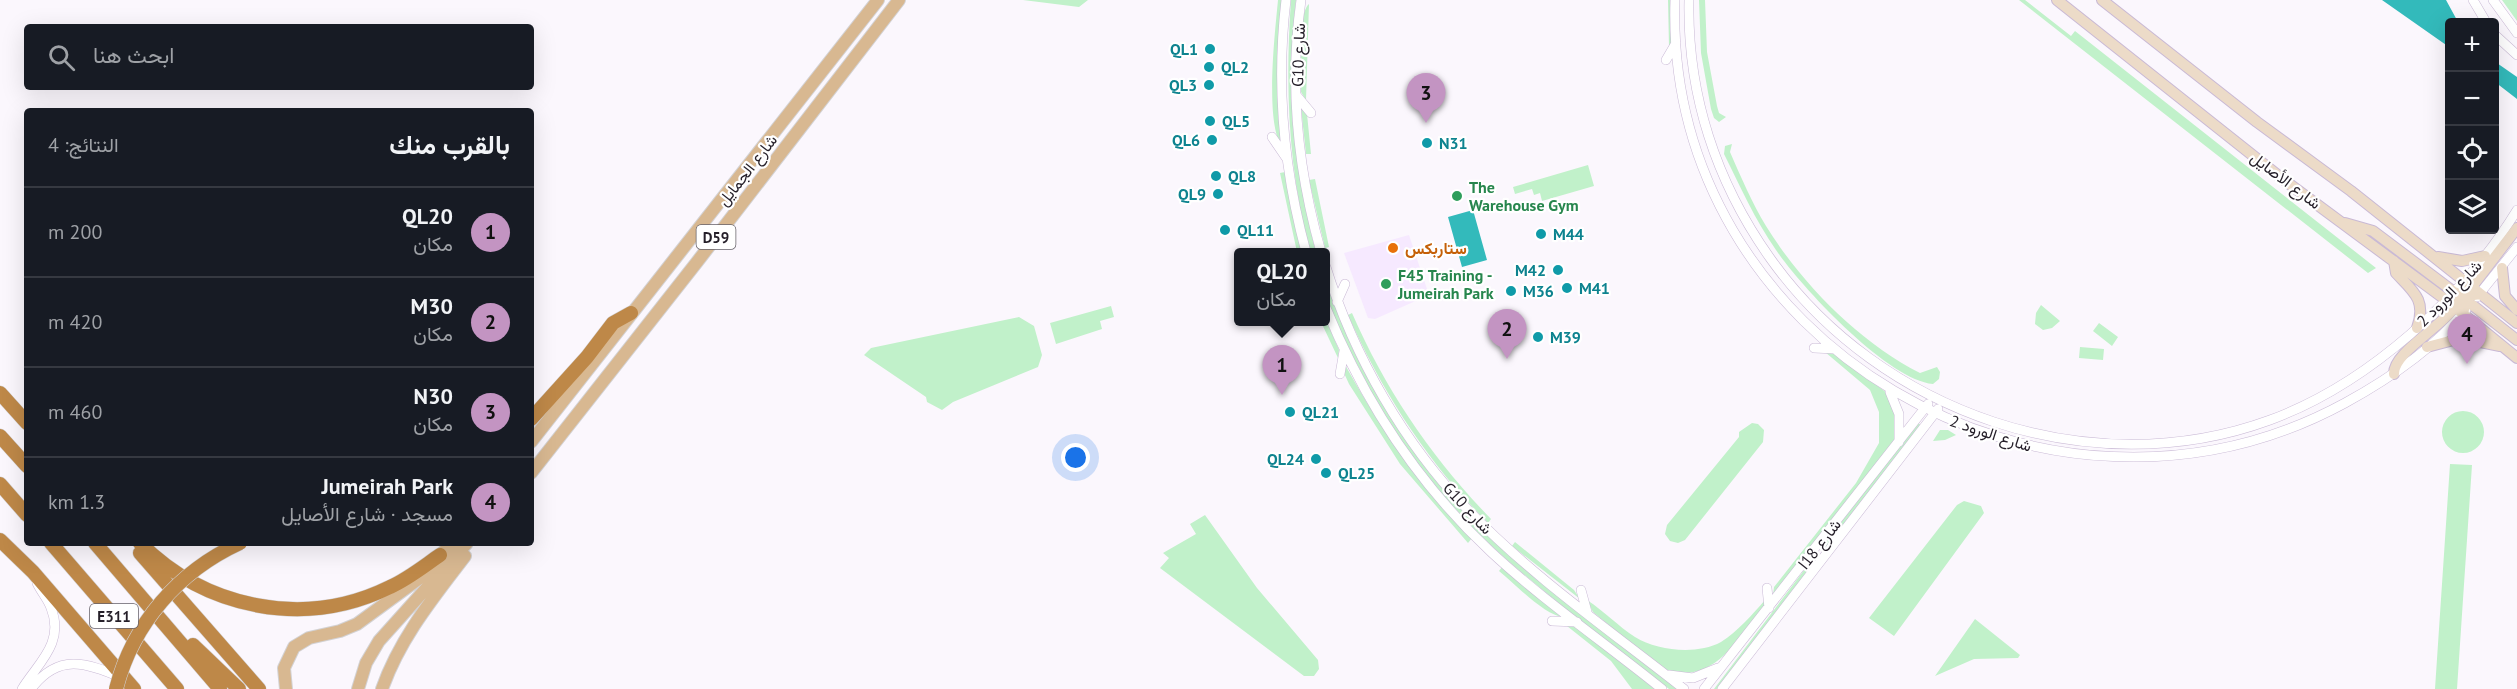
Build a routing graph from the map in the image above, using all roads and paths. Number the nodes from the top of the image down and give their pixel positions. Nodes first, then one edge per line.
1 (878, 0) edge
2 (899, 0) edge
3 (1286, 0) edge
4 (1675, 0) edge
5 (1689, 0) edge
6 (2057, 0) edge
7 (2102, 0) edge
8 (2473, 0) edge
9 (2493, 0) edge
10 (1303, 1) edge
11 (2484, 18) edge
12 (2517, 33) edge
13 (2499, 37) edge
14 (1676, 43) junction
15 (2513, 45) edge
16 (2517, 55) edge
17 (1666, 60) dead end
18 (1296, 95) junction
19 (1311, 113) dead end
20 (1272, 137) dead end
21 (1288, 160) junction
22 (2517, 210) edge
23 (2343, 223) junction
24 (2517, 228) edge
25 (2517, 247) edge
26 (1305, 248) edge
27 (1320, 248) edge
28 (2432, 254) junction
29 (2485, 256) junction
30 (2394, 261) junction
31 (2502, 267) junction
32 (1330, 280) edge
33 (1345, 284) dead end
34 (2463, 298) junction
35 (1337, 302) junction
36 (2517, 310) edge
37 (631, 313) junction
38 (1330, 318) edge
39 (2517, 323) edge
40 (2417, 328) junction
41 (2517, 340) edge
42 (2503, 346) junction
43 (2427, 347) junction
44 (1814, 348) dead end
45 (1835, 348) junction
46 (1344, 351) junction
47 (2517, 358) edge
48 (1856, 367) junction
49 (1340, 374) dead end
50 (2394, 374) junction
51 (1889, 390) junction
52 (0, 393) edge
53 (1929, 403) junction
54 (1939, 408) junction
55 (534, 416) edge
56 (24, 420) edge
57 (0, 436) edge
58 (534, 438) edge
59 (1899, 442) junction
60 (24, 463) edge
61 (534, 469) edge
62 (0, 484) edge
63 (24, 512) edge
64 (0, 540) edge
65 (54, 546) edge
66 (98, 546) edge
67 (134, 546) edge
68 (144, 546) edge
69 (235, 546) edge
70 (448, 546) edge
71 (464, 546) edge
72 (473, 546) edge
73 (440, 555) junction
74 (33, 573) junction
75 (1767, 588) dead end
76 (1581, 590) dead end
77 (1769, 608) junction
78 (1587, 612) junction
79 (164, 621) junction
80 (1552, 621) dead end
81 (1577, 622) junction
82 (1746, 636) junction
83 (1723, 665) junction
84 (1666, 675) junction
85 (125, 686) edge
86 (1726, 687) edge
87 (1660, 688) edge
88 (22, 689) edge
89 (31, 689) edge
90 (177, 689) edge
91 (220, 689) edge
92 (239, 689) edge
93 (259, 689) edge
94 (286, 689) edge
95 (358, 689) edge
96 (382, 689) edge
97 (1684, 689) edge
98 (1704, 689) edge
99 (1712, 689) edge

1 - 37 main road, شارع الجمايل / D59
2 - 61 main road, شارع الجمايل / D59
3 - 21 street, G10 شارع
4 - 14 street, شارع الورود 2
5 - 53 street, شارع الورود 2
6 - 23 main road, شارع الأصايل
7 - 28 main road, شارع الأصايل
8 - 11 street
9 - 12 street
10 - 18 street, G10 شارع
13 - 15 street
14 - 17 street
14 - 45 street, شارع الورود 2
15 - 16 street
18 - 19 street
18 - 27 street, G10 شارع
20 - 21 street
21 - 26 street, G10 شارع
22 - 29 street, شارع الورود 2
23 - 30 main road, شارع الأصايل
23 - 34 main road
24 - 34 main road
25 - 31 street, شارع الورود 2
28 - 29 main road
28 - 34 main road, شارع الأصايل
29 - 34 street, شارع الورود 2
30 - 34 main road, شارع الأصايل
30 - 40 main road
31 - 34 street, شارع الورود 2
31 - 36 main road
32 - 35 street, G10 شارع
33 - 35 street
34 - 39 main road, شارع الأصايل
34 - 40 street, شارع الورود 2
34 - 41 main road
34 - 42 main road, شارع الأصايل
34 - 43 street, شارع الورود 2
34 - 50 main road
35 - 78 street, G10 شارع
37 - 55 highway
37 - 58 main road, شارع الجمايل
38 - 46 street, G10 شارع
40 - 54 street, شارع الورود 2
42 - 43 main road
42 - 47 main road, شارع الأصايل
43 - 50 street, شارع الورود 2
44 - 45 street
45 - 48 street, شارع الورود 2
46 - 49 street
46 - 81 street, G10 شارع
48 - 51 street, شارع الورود 2
48 - 53 street
50 - 54 street, شارع الورود 2
51 - 53 street, شارع الورود 2
51 - 59 street
52 - 56 highway
53 - 54 street, شارع الورود 2
53 - 54 street, شارع الورود 2
53 - 59 street, I18 شارع
54 - 86 street, I18 شارع
57 - 60 highway
59 - 77 street, I18 شارع
62 - 63 highway
64 - 74 highway
65 - 90 highway, E311
66 - 79 highway, E311
67 - 93 highway
68 - 73 highway
69 - 85 highway, bridge
70 - 73 main road
71 - 95 main road
72 - 96 main road
73 - 94 main road
74 - 85 highway
74 - 88 street
75 - 77 street
76 - 78 street
77 - 82 street, I18 شارع
78 - 84 street, G10 شارع
79 - 91 highway, E311
79 - 92 highway
80 - 81 street
81 - 87 street, G10 شارع
82 - 83 street, I18 شارع
82 - 99 street
83 - 84 street
83 - 98 street, I18 شارع
84 - 97 street, G10 شارع
85 - 89 street

